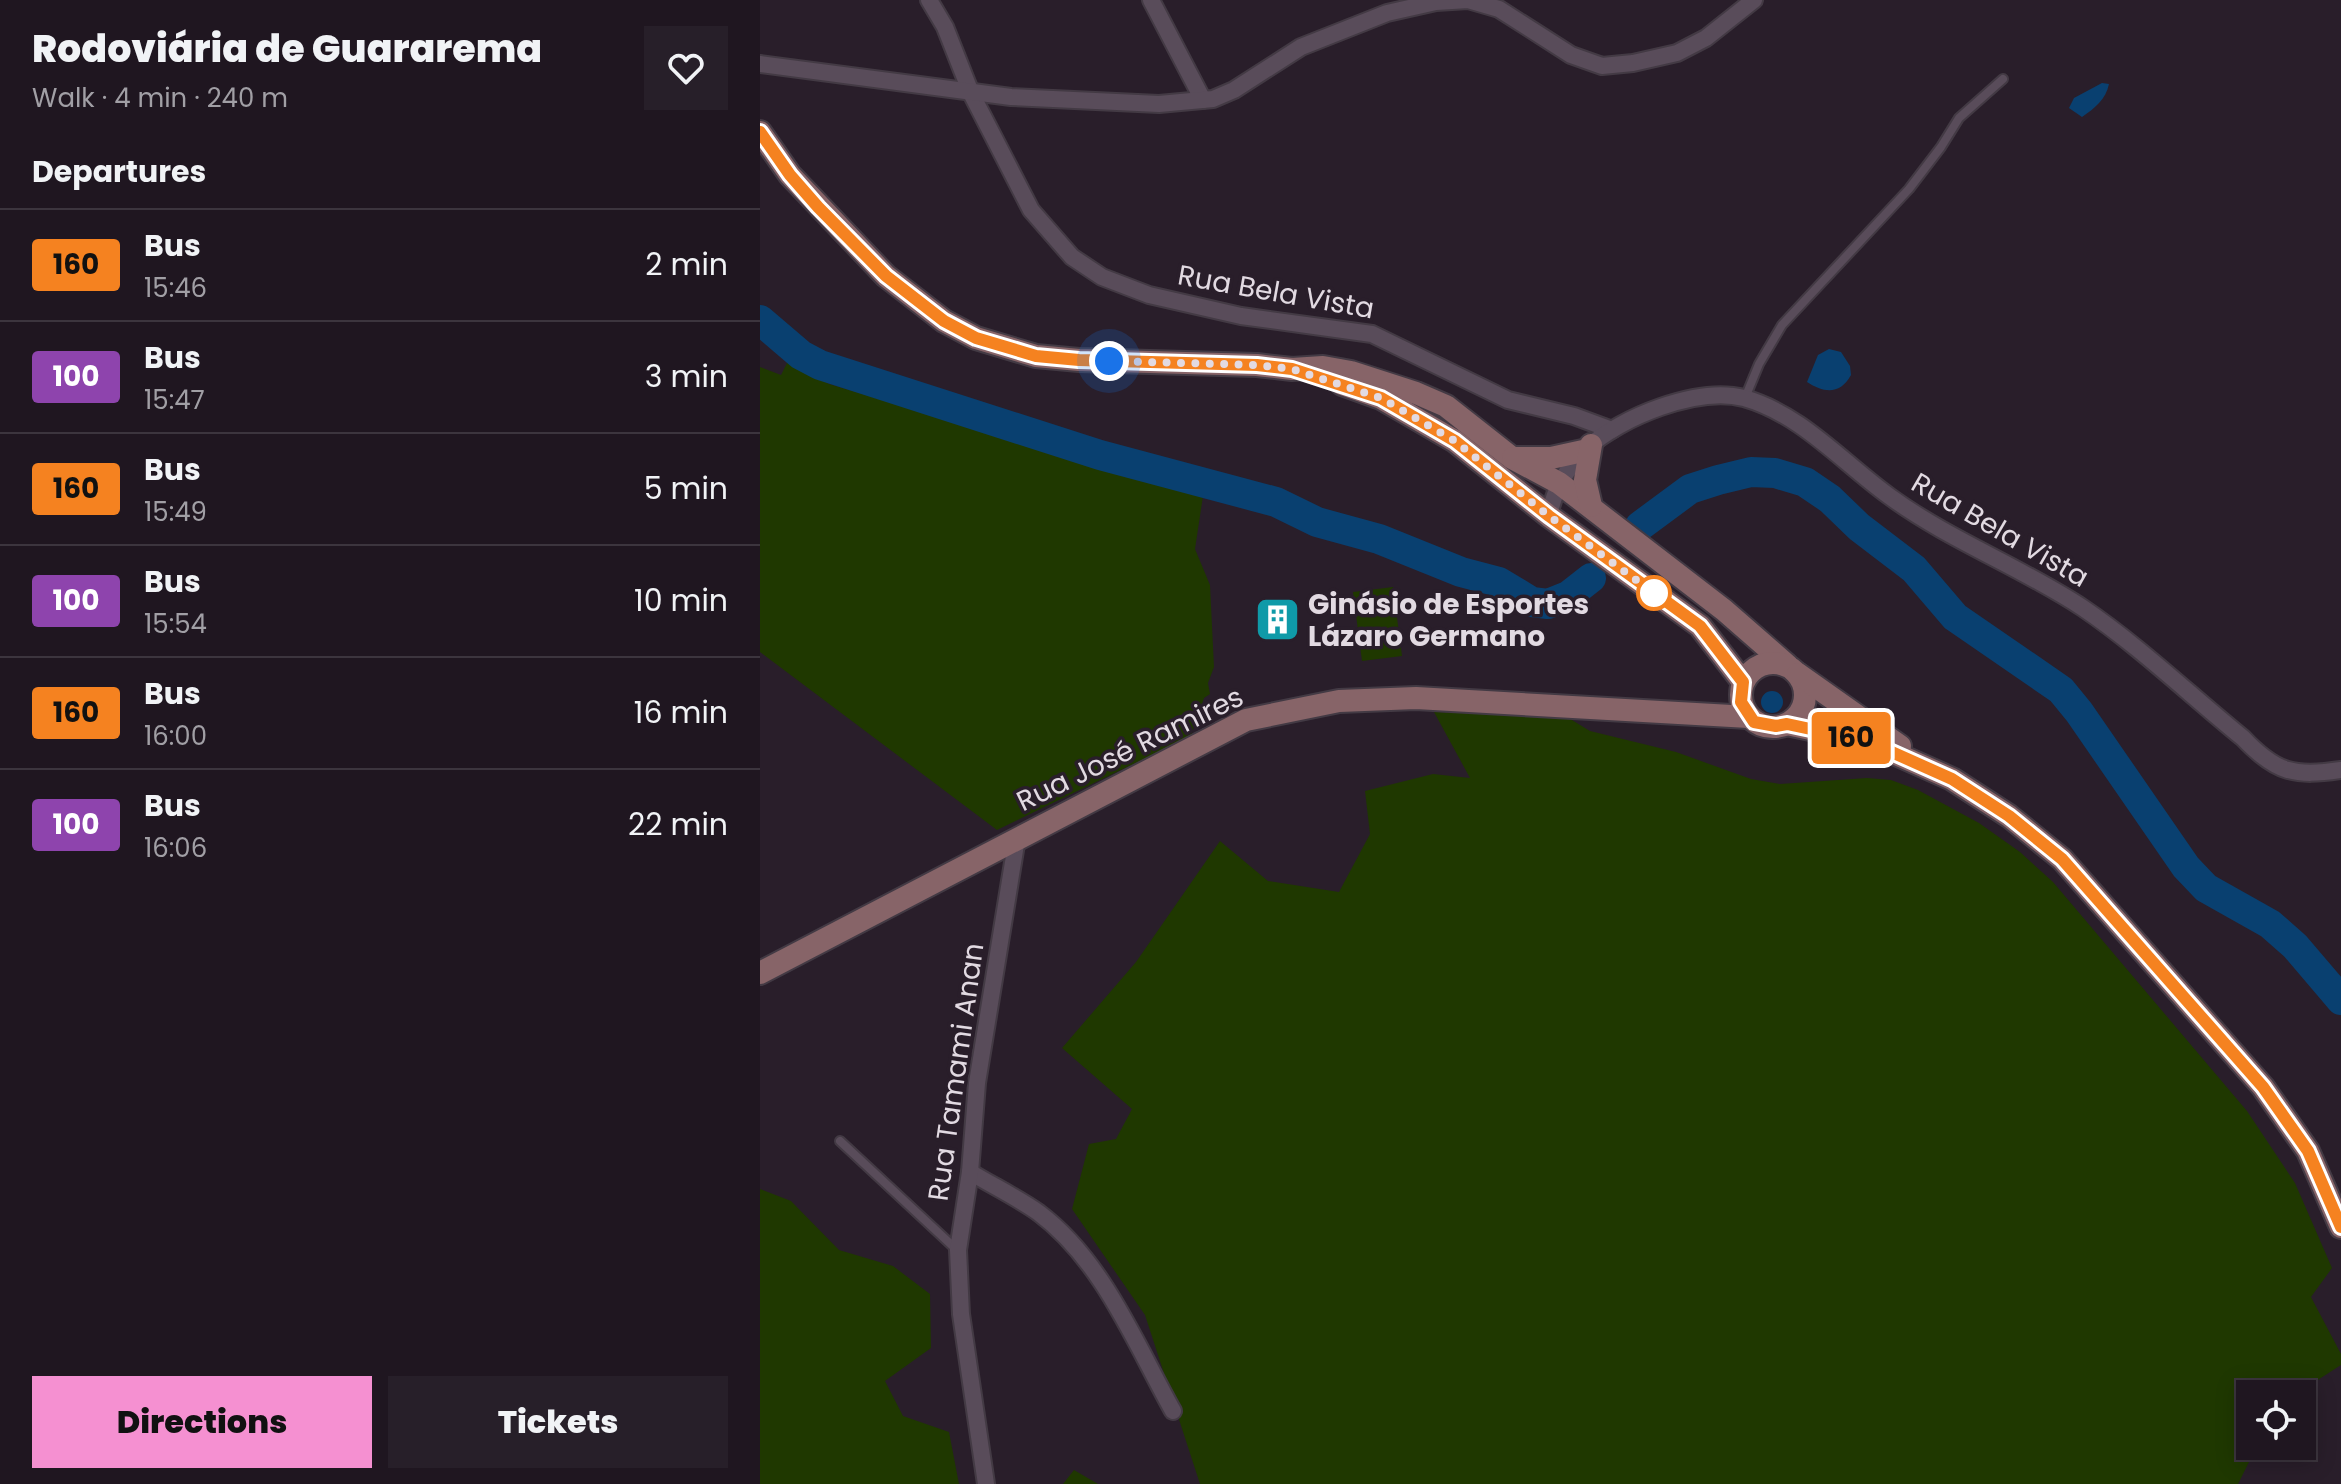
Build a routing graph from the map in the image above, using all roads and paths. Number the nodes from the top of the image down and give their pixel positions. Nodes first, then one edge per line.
1 (929, 0) edge
2 (1151, 0) edge
3 (1754, 0) edge
4 (760, 64) edge
5 (2003, 79) dead end
6 (971, 93) junction
7 (1208, 100) junction
8 (760, 132) edge
9 (1292, 369) junction
10 (1745, 399) junction
11 (1612, 430) junction
12 (1587, 448) junction
13 (1512, 458) junction
14 (1559, 483) junction
15 (1591, 506) junction
16 (1549, 516) junction
17 (1792, 669) junction
18 (1743, 682) junction
19 (1749, 717) junction
20 (1787, 724) junction
21 (2341, 770) edge
22 (1941, 774) junction
23 (1017, 838) junction
24 (760, 973) edge
25 (840, 1141) dead end
26 (970, 1172) junction
27 (2341, 1227) edge
28 (958, 1250) junction
29 (1173, 1411) dead end
30 (986, 1484) edge

1 - 6 street, Rua Bela Vista
2 - 7 street
3 - 7 street
4 - 6 street
5 - 10 lane
6 - 7 street
6 - 11 street, Rua Bela Vista
8 - 9 main road
9 - 13 main road
9 - 16 main road
10 - 11 street, Rua Bela Vista
10 - 21 street, Rua Bela Vista
11 - 12 street, Rua Bela Vista
12 - 13 main road
12 - 14 street, Rua Bela Vista
12 - 15 main road
13 - 14 main road
14 - 15 main road
14 - 16 street
15 - 17 main road
16 - 18 main road
17 - 18 main road
17 - 20 main road
17 - 22 main road
18 - 19 main road
19 - 20 main road
19 - 23 main road, Rua José Ramires
20 - 22 main road
22 - 27 main road
23 - 24 main road, Rua José Ramires
23 - 26 street, Rua Tamami Anan
25 - 28 lane
26 - 28 street, Rua Tamami Anan
26 - 29 street
28 - 30 street, Rua Tamami Anan

